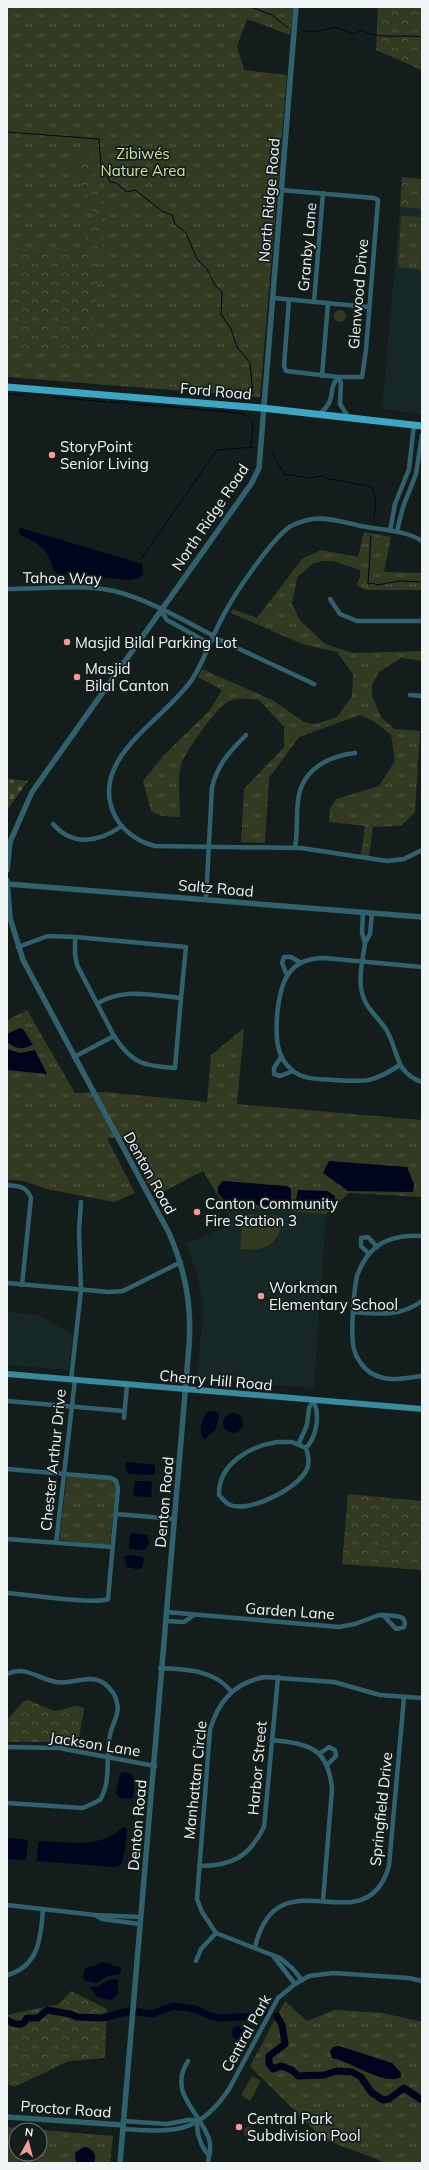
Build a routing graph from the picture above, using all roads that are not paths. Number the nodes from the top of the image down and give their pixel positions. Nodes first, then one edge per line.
1 (296, 7) edge
2 (281, 190) junction
3 (323, 194) junction
4 (273, 298) junction
5 (289, 300) junction
6 (314, 302) junction
7 (328, 303) junction
8 (369, 307) junction
9 (322, 376) junction
10 (338, 377) junction
11 (7, 387) edge
12 (262, 408) junction
13 (319, 414) junction
14 (350, 418) junction
15 (414, 425) junction
16 (422, 426) edge
17 (422, 435) edge
18 (390, 532) junction
19 (397, 532) junction
20 (422, 542) edge
21 (7, 588) edge
22 (330, 599) dead end
23 (160, 610) junction
24 (422, 621) edge
25 (212, 640) junction
26 (314, 684) dead end
27 (410, 695) dead end
28 (422, 696) edge
29 (246, 735) dead end
30 (355, 753) dead end
31 (53, 824) dead end
32 (122, 826) junction
33 (210, 847) junction
34 (295, 848) junction
35 (422, 850) edge
36 (7, 870) edge
37 (7, 880) edge
38 (7, 884) edge
39 (206, 899) junction
40 (363, 912) junction
41 (372, 913) junction
42 (422, 917) edge
43 (75, 937) junction
44 (365, 944) junction
45 (18, 947) junction
46 (363, 962) junction
47 (301, 963) junction
48 (422, 967) edge
49 (287, 975) junction
50 (181, 998) junction
51 (98, 1003) junction
52 (114, 1036) junction
53 (74, 1057) junction
54 (281, 1057) junction
55 (400, 1065) junction
56 (293, 1072) junction
57 (422, 1082) edge
58 (7, 1185) edge
59 (81, 1202) dead end
60 (422, 1236) edge
61 (377, 1247) junction
62 (369, 1254) junction
63 (181, 1262) junction
64 (7, 1283) edge
65 (22, 1285) junction
66 (81, 1290) junction
67 (422, 1301) edge
68 (354, 1312) junction
69 (7, 1374) edge
70 (422, 1376) edge
71 (73, 1380) junction
72 (127, 1385) junction
73 (185, 1390) junction
74 (7, 1401) edge
75 (314, 1401) junction
76 (71, 1407) junction
77 (422, 1409) edge
78 (124, 1411) junction
79 (124, 1418) dead end
80 (299, 1443) junction
81 (306, 1448) junction
82 (7, 1469) edge
83 (66, 1474) junction
84 (116, 1514) junction
85 (175, 1519) junction
86 (7, 1539) edge
87 (56, 1543) junction
88 (112, 1547) junction
89 (7, 1593) edge
90 (166, 1612) junction
91 (194, 1615) junction
92 (383, 1615) junction
93 (165, 1621) junction
94 (160, 1668) junction
95 (7, 1674) edge
96 (278, 1677) junction
97 (231, 1691) junction
98 (404, 1697) junction
99 (422, 1698) edge
100 (272, 1740) junction
101 (7, 1747) edge
102 (319, 1754) junction
103 (109, 1758) junction
104 (327, 1765) junction
105 (155, 1766) junction
106 (7, 1803) edge
107 (199, 1866) junction
108 (323, 1901) junction
109 (7, 1905) edge
110 (44, 1909) junction
111 (95, 1915) junction
112 (141, 1917) junction
113 (140, 1924) junction
114 (216, 1933) junction
115 (255, 1948) junction
116 (274, 1957) junction
117 (196, 1961) dead end
118 (7, 1975) edge
119 (302, 1980) junction
120 (422, 1981) edge
121 (295, 1984) junction
122 (188, 2061) dead end
123 (7, 2117) edge
124 (198, 2120) junction
125 (123, 2125) junction
126 (209, 2155) junction
127 (120, 2163) edge
128 (208, 2163) edge

1 - 2 street, North Ridge Road
2 - 3 street
2 - 4 street, North Ridge Road
3 - 6 street, Granby Lane
3 - 8 street, Glenwood Drive
4 - 5 street
4 - 12 street, North Ridge Road
5 - 6 street
5 - 9 street
6 - 7 street
7 - 8 street
7 - 9 street
8 - 10 street, Glenwood Drive
9 - 10 street
10 - 13 street
10 - 14 street
11 - 12 main road, Ford Road
12 - 13 main road, Ford Road
12 - 23 street, North Ridge Road
13 - 14 main road, Ford Road
14 - 15 main road, Ford Road
15 - 16 main road, Ford Road
15 - 18 street
17 - 19 street
18 - 19 street
18 - 25 street
19 - 20 street
21 - 23 street, Tahoe Way
22 - 24 street
23 - 25 street
23 - 25 street
23 - 36 street, North Ridge Road
25 - 26 street
25 - 32 street
27 - 28 street
29 - 33 street
30 - 34 street
31 - 32 street
32 - 33 street
33 - 34 street
33 - 39 street
34 - 35 street
37 - 38 street
38 - 39 street, Saltz Road
38 - 45 street, Denton Road
39 - 40 street, Saltz Road
40 - 41 street, Saltz Road
40 - 44 street
41 - 42 street, Saltz Road
41 - 44 street
43 - 45 street
43 - 50 street
43 - 51 street
44 - 46 street
45 - 53 street, Denton Road
46 - 47 street
46 - 48 street
46 - 55 street
47 - 49 street
47 - 49 street
49 - 54 street
50 - 51 street
50 - 52 street
51 - 52 street
52 - 53 street
53 - 63 street, Denton Road
54 - 56 street
54 - 56 street
55 - 56 street
55 - 57 street
58 - 65 street
59 - 66 street, Chester Arthur Drive
60 - 61 street
61 - 62 street
61 - 62 street
62 - 68 street
63 - 66 street
63 - 73 street, Denton Road
64 - 65 street
65 - 66 street
66 - 71 street, Chester Arthur Drive
67 - 68 street
68 - 70 street
69 - 71 main road, Cherry Hill Road
71 - 72 main road, Cherry Hill Road
71 - 76 street, Chester Arthur Drive
72 - 73 main road, Cherry Hill Road
72 - 78 street
73 - 75 main road, Cherry Hill Road
73 - 85 street, Denton Road
74 - 76 street
75 - 77 main road, Cherry Hill Road
75 - 80 street
75 - 81 street
76 - 78 street
76 - 83 street, Chester Arthur Drive
78 - 79 street
80 - 81 street
80 - 81 street
82 - 83 street
83 - 84 street
83 - 87 street, Chester Arthur Drive
84 - 85 street
84 - 88 street
85 - 90 street, Denton Road
86 - 87 street
87 - 88 street
88 - 89 street
90 - 91 street, Garden Lane
90 - 93 street, Denton Road
91 - 92 street, Garden Lane
91 - 93 street, Garden Lane
92 - 92 street, Garden Lane
93 - 94 street, Denton Road
94 - 97 street
94 - 105 street, Denton Road
95 - 103 street
96 - 97 street, Manhattan Circle
96 - 98 street, Manhattan Circle
96 - 100 street, Harbor Street
97 - 107 street, Manhattan Circle
98 - 99 street, Manhattan Circle
98 - 108 street, Springfield Drive
100 - 102 street
100 - 107 street, Harbor Street
101 - 103 street, Jackson Lane
102 - 104 street
102 - 104 street
103 - 105 street, Jackson Lane
103 - 106 street
104 - 108 street
105 - 112 street, Denton Road
107 - 114 street, Manhattan Circle
108 - 115 street, Springfield Drive
109 - 110 street
110 - 111 street
110 - 118 street
111 - 112 street
111 - 113 street
112 - 113 street, Denton Road
113 - 125 street, Denton Road
114 - 115 street
114 - 117 street
115 - 116 street
116 - 119 street
116 - 121 street
119 - 120 street, Central Park
119 - 121 street, Central Park
121 - 124 street, Central Park
122 - 124 street
123 - 125 street, Proctor Road
124 - 125 street
124 - 125 street, Central Park
124 - 126 street
124 - 126 street
125 - 127 street, Denton Road
126 - 128 street

